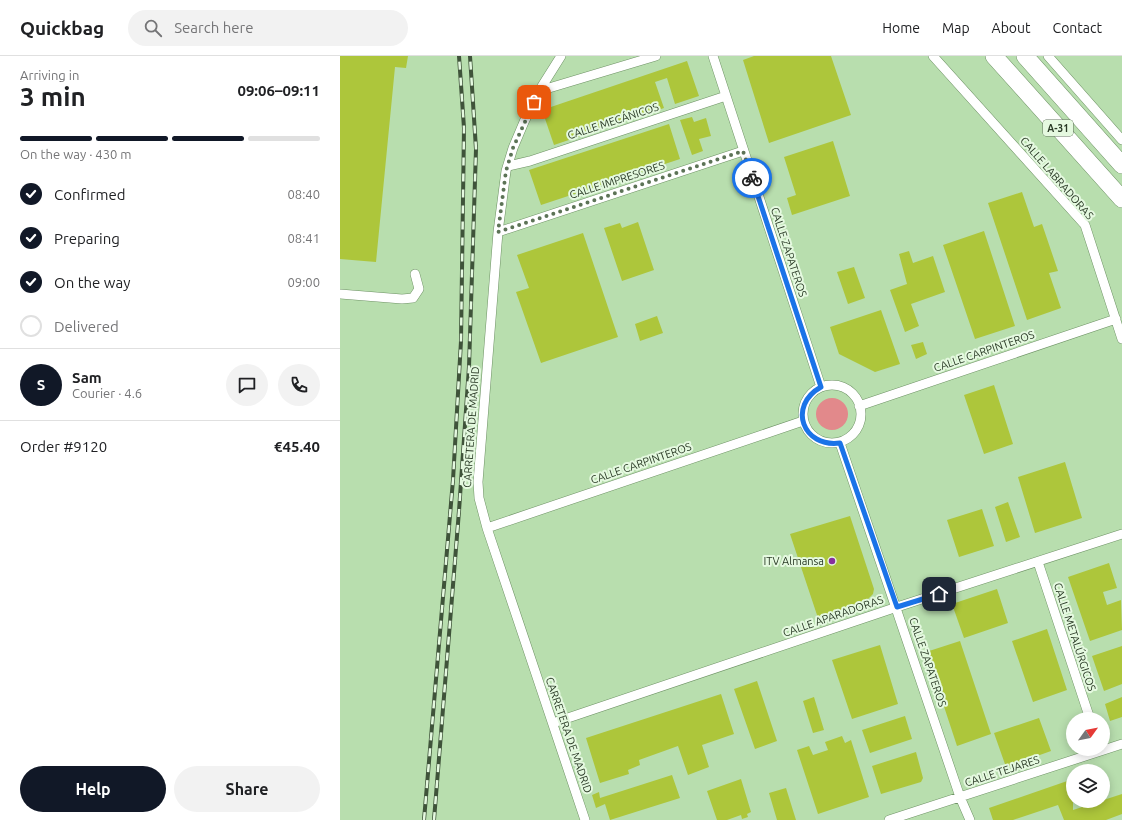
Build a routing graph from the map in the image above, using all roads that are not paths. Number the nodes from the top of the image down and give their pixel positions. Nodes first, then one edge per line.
1 (560, 56) edge
2 (656, 56) edge
3 (713, 56) edge
4 (933, 56) edge
5 (994, 56) edge
6 (1025, 56) edge
7 (1048, 56) edge
8 (539, 91) junction
9 (726, 96) junction
10 (1122, 140) edge
11 (743, 151) junction
12 (508, 166) junction
13 (1122, 166) edge
14 (1122, 199) edge
15 (498, 232) junction
16 (415, 274) dead end
17 (340, 294) edge
18 (1116, 319) junction
19 (1122, 339) edge
20 (821, 387) junction
21 (860, 406) junction
22 (803, 421) junction
23 (840, 443) junction
24 (487, 528) junction
25 (1122, 534) edge
26 (1038, 562) junction
27 (897, 607) junction
28 (1088, 712) edge
29 (553, 723) junction
30 (1122, 744) edge
31 (1110, 747) edge
32 (1082, 756) edge
33 (960, 796) junction
34 (585, 820) edge
35 (889, 820) edge
36 (970, 820) edge

1 - 8 street, CARRETERA DE MADRID
2 - 8 street
3 - 9 street, CALLE ZAPATEROS
4 - 18 street, CALLE LABRADORAS
5 - 14 highway, A-31
6 - 13 highway, A-31
7 - 10 street
8 - 12 street, CARRETERA DE MADRID
9 - 11 street, CALLE ZAPATEROS
9 - 12 street, CALLE MECÁNICOS
11 - 15 street, CALLE IMPRESORES
11 - 20 street, CALLE ZAPATEROS
12 - 15 street, CARRETERA DE MADRID
15 - 24 street, CARRETERA DE MADRID
16 - 17 street
18 - 19 street, CALLE LABRADORAS
18 - 21 street, CALLE CARPINTEROS
20 - 21 street
20 - 22 street
21 - 23 street
22 - 23 street
22 - 24 street, CALLE CARPINTEROS
23 - 27 street, CALLE ZAPATEROS
24 - 29 street, CARRETERA DE MADRID
25 - 26 street, CALLE APARADORAS
26 - 27 street, CALLE APARADORAS
26 - 28 street, CALLE METALÚRGICOS
27 - 29 street, CALLE APARADORAS
27 - 33 street, CALLE ZAPATEROS
29 - 34 street, CARRETERA DE MADRID
30 - 31 street, CALLE TEJARES
32 - 33 street, CALLE TEJARES
33 - 35 street, CALLE TEJARES
33 - 36 street, CALLE ZAPATEROS

